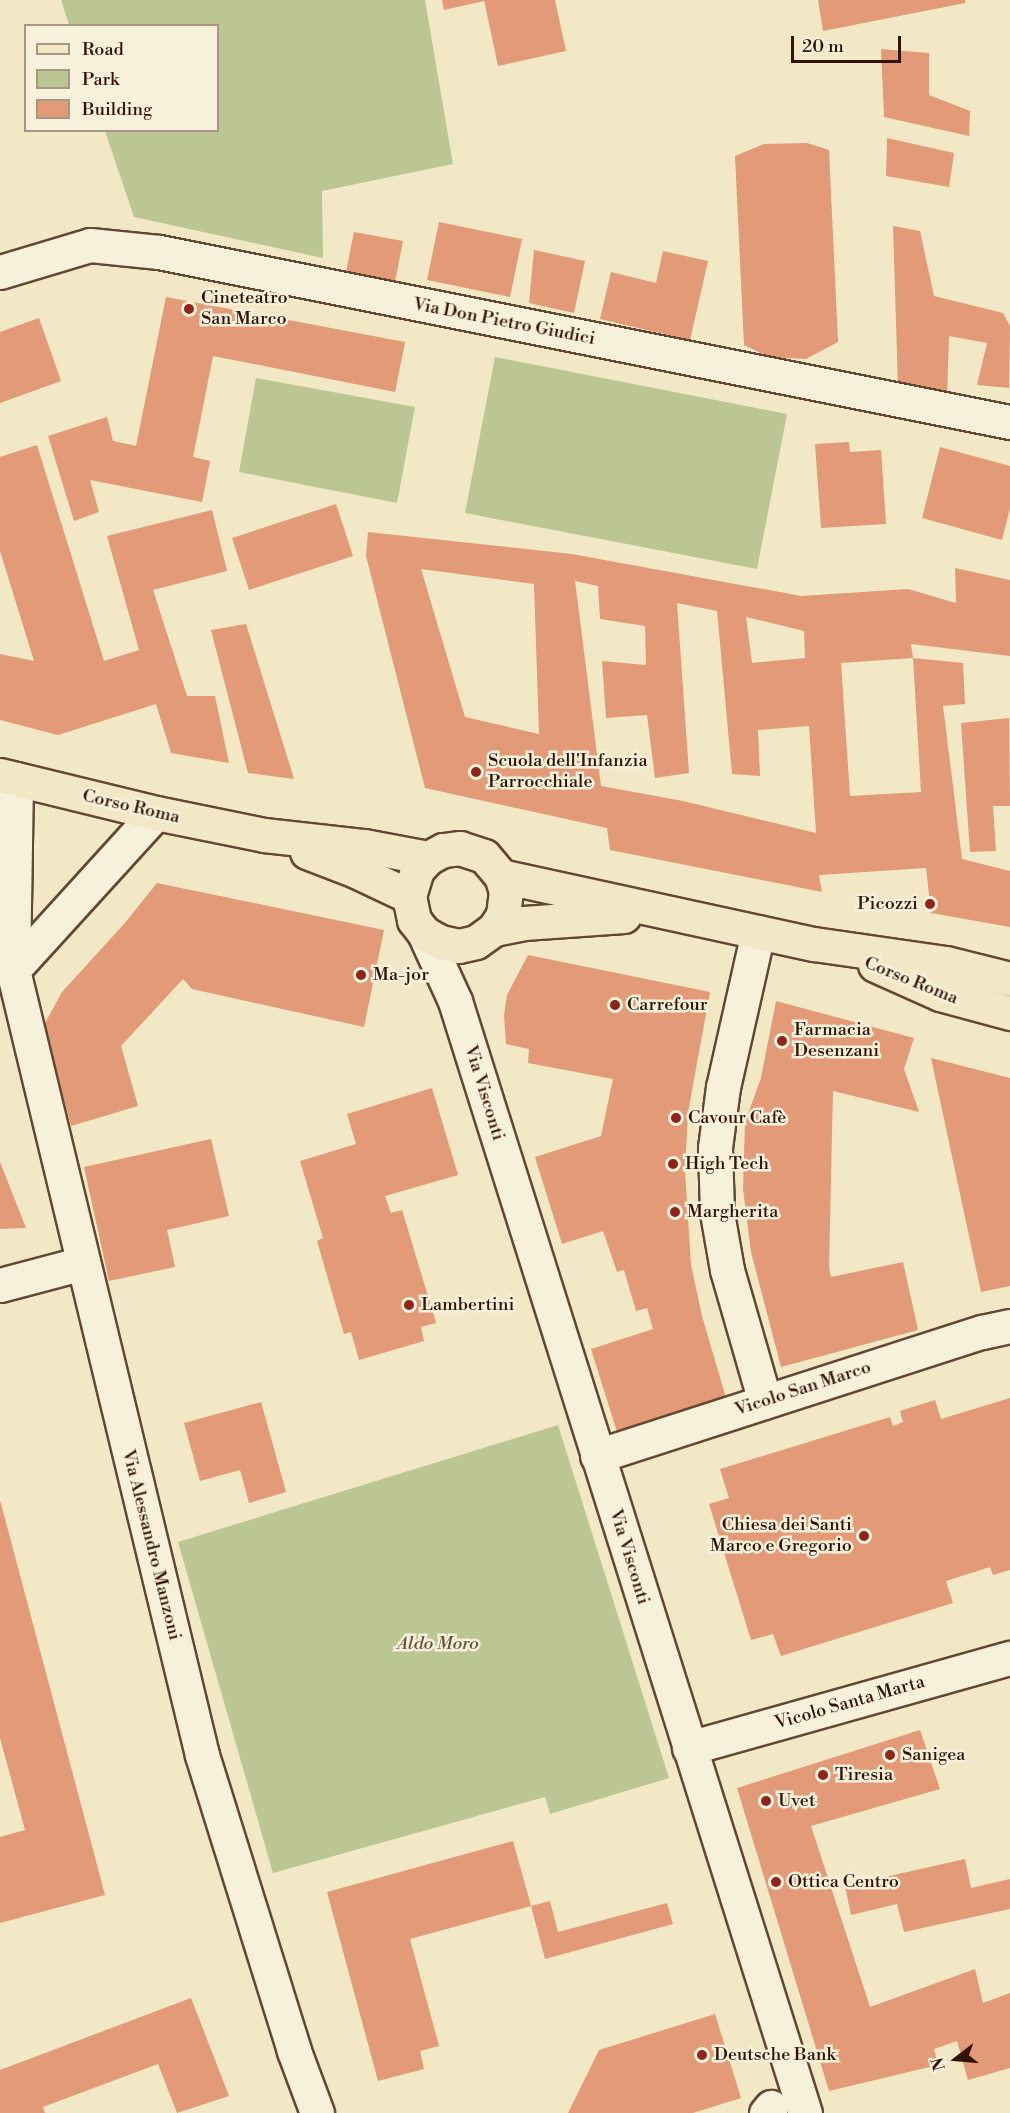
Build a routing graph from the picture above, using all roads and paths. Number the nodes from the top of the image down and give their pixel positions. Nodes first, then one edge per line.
1 (0, 272) edge
2 (1010, 422) edge
3 (8, 777) edge
4 (156, 813) junction
5 (264, 835) junction
6 (428, 858) junction
7 (501, 876) junction
8 (409, 896) junction
9 (669, 914) junction
10 (494, 929) junction
11 (758, 932) junction
12 (424, 933) junction
13 (814, 944) junction
14 (12, 970) junction
15 (1010, 979) edge
16 (455, 1001) junction
17 (1010, 1013) edge
18 (83, 1263) junction
19 (0, 1285) edge
20 (1010, 1326) edge
21 (765, 1402) junction
22 (597, 1456) junction
23 (1010, 1658) edge
24 (689, 1748) junction
25 (317, 2113) edge
26 (805, 2113) edge

1 - 2 street, Via Don Pietro Giudici
3 - 4 main road, Corso Roma
3 - 14 street, Via Alessandro Manzoni
4 - 5 main road, Corso Roma
4 - 14 street
5 - 6 main road, Corso Roma
5 - 8 main road, Corso Roma
6 - 7 main road, Corso Roma
6 - 8 main road
7 - 9 main road, Corso Roma
7 - 10 main road
8 - 12 main road
9 - 10 main road, Corso Roma
9 - 11 main road, Corso Roma
10 - 12 main road, Corso Roma
10 - 16 street, Via Visconti
11 - 13 main road, Corso Roma
11 - 21 street
12 - 16 street, Via Visconti
13 - 15 main road, Corso Roma
13 - 17 main road, Corso Roma
14 - 18 street, Via Alessandro Manzoni
16 - 22 street, Via Visconti
18 - 19 street
18 - 25 street, Via Alessandro Manzoni
20 - 21 street, Vicolo San Marco
21 - 22 street, Vicolo San Marco
22 - 24 street, Via Visconti
23 - 24 street, Vicolo Santa Marta
24 - 26 street, Via Visconti

